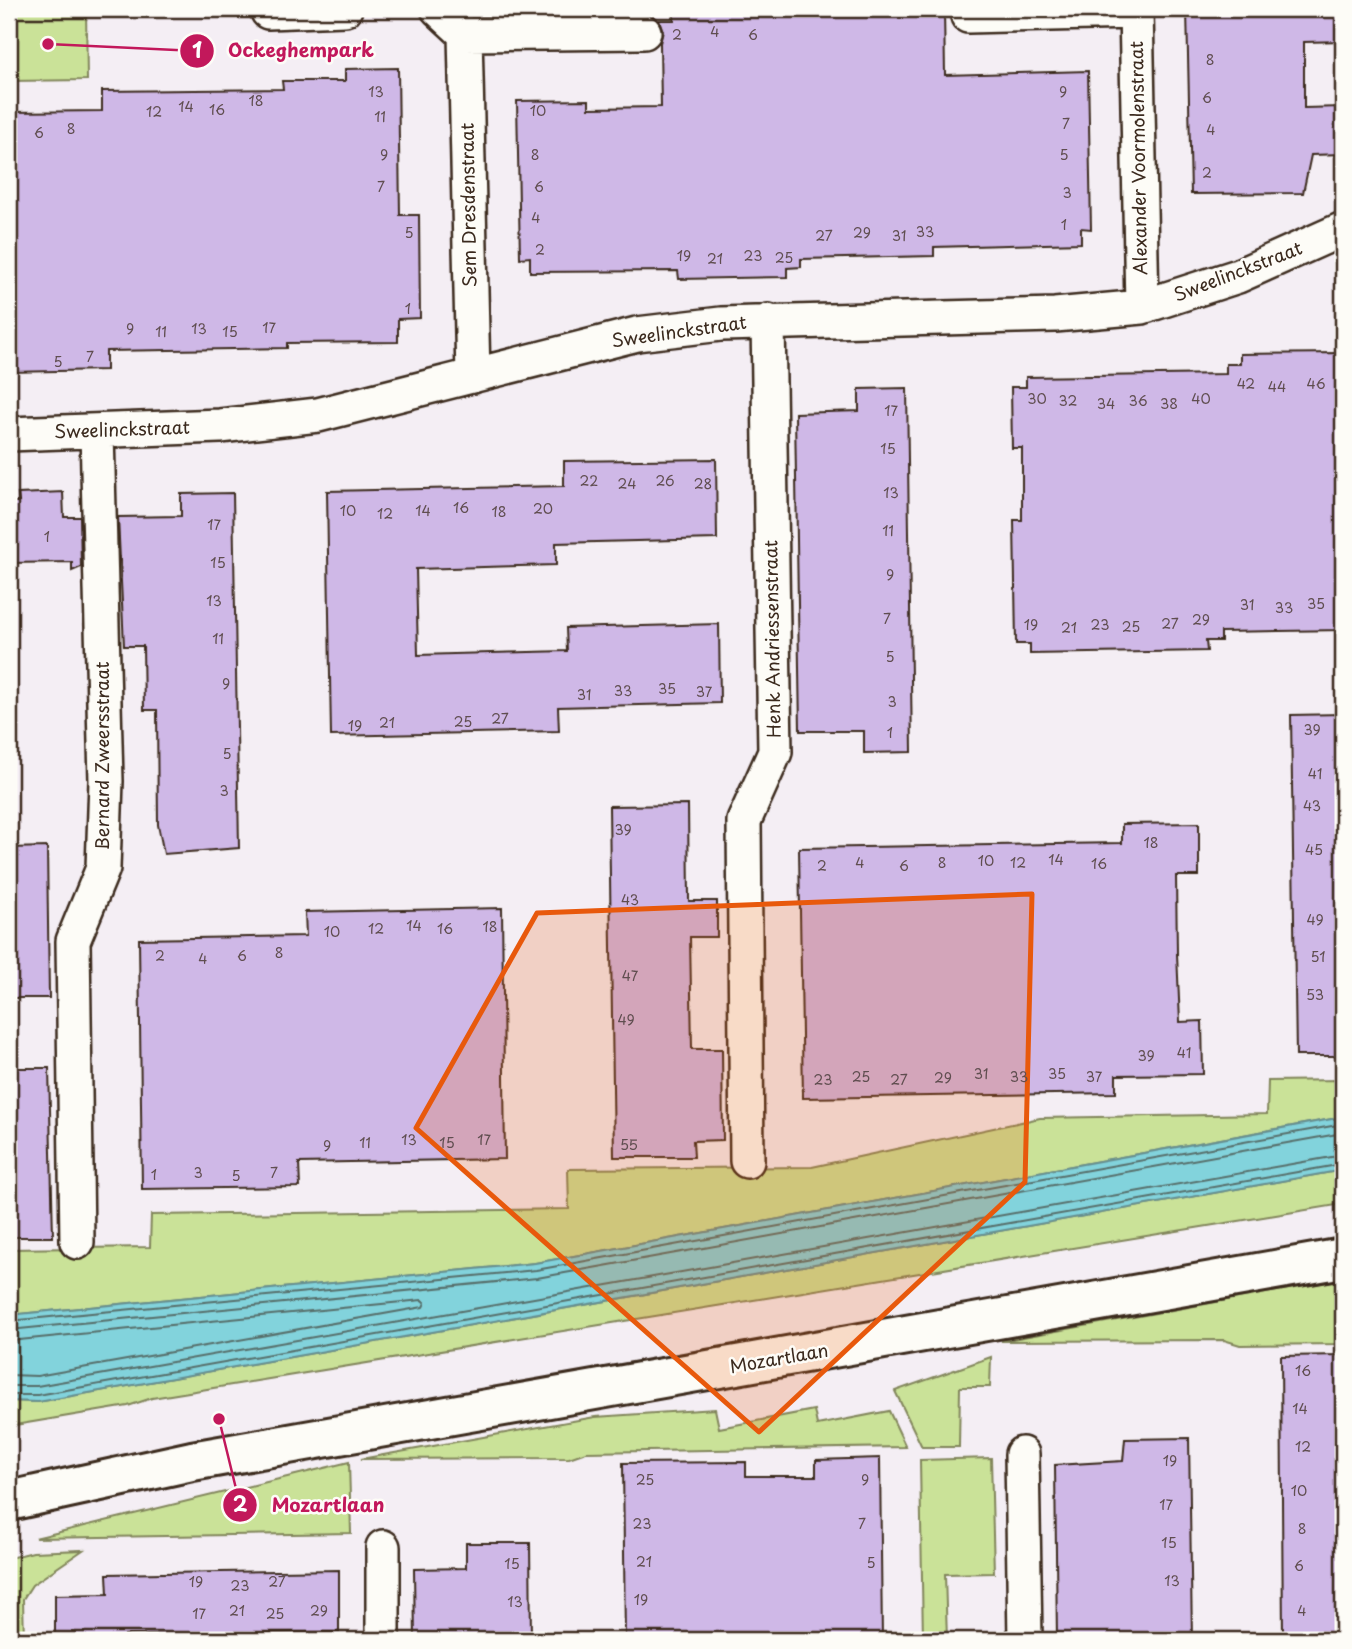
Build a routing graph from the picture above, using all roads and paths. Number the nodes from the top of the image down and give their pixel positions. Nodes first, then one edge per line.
1 (345, 9) edge
2 (438, 9) edge
3 (1136, 10) edge
4 (268, 12) dead end
5 (968, 16) dead end
6 (644, 32) dead end
7 (465, 34) junction
8 (1343, 229) edge
9 (1142, 307) junction
10 (768, 321) junction
11 (473, 376) junction
12 (97, 432) junction
13 (9, 434) edge
14 (747, 1161) dead end
15 (77, 1242) dead end
16 (1343, 1258) edge
17 (1023, 1454) dead end
18 (9, 1501) edge
19 (383, 1546) dead end
20 (383, 1640) edge
21 (1026, 1640) edge

1 - 4 street
2 - 7 street
3 - 5 street
3 - 9 street, Alexander Voormolenstraat
6 - 7 street
7 - 11 street, Sem Dresdenstraat
8 - 9 street, Sweelinckstraat
9 - 10 street, Sweelinckstraat
10 - 11 street, Sweelinckstraat
10 - 14 street, Henk Andriessenstraat
11 - 12 street, Sweelinckstraat
12 - 13 street, Sweelinckstraat
12 - 15 street, Bernard Zweersstraat
16 - 18 street, Mozartlaan
17 - 21 street
19 - 20 street

